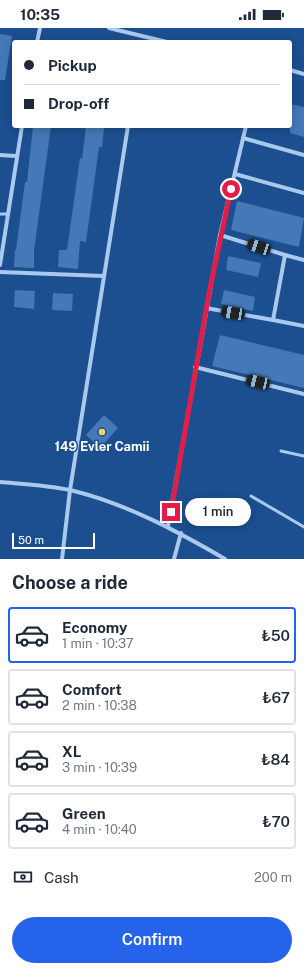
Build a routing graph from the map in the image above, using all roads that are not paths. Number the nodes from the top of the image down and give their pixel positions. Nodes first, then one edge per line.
1 (40, 28) edge
2 (109, 28) edge
3 (143, 37) junction
4 (37, 40) edge
5 (142, 40) edge
6 (157, 40) edge
7 (292, 71) edge
8 (304, 74) edge
9 (22, 128) edge
10 (128, 128) edge
11 (246, 128) edge
12 (243, 138) junction
13 (0, 155) edge
14 (304, 155) edge
15 (16, 156) junction
16 (235, 174) junction
17 (304, 193) edge
18 (0, 214) edge
19 (8, 214) junction
20 (220, 235) junction
21 (284, 255) junction
22 (304, 260) edge
23 (0, 265) edge
24 (0, 272) edge
25 (104, 276) junction
26 (206, 308) junction
27 (274, 320) junction
28 (304, 326) edge
29 (195, 367) junction
30 (304, 394) edge
31 (280, 451) dead end
32 (304, 456) edge
33 (0, 482) edge
34 (70, 490) junction
35 (251, 496) dead end
36 (168, 526) junction
37 (304, 527) edge
38 (181, 533) junction
39 (62, 559) edge
40 (174, 559) edge
41 (225, 559) edge

1 - 4 street
2 - 3 street
3 - 5 street
3 - 6 street
7 - 8 street
9 - 15 street
10 - 25 street
11 - 12 street
12 - 14 street
12 - 16 street
13 - 15 street
15 - 19 street
16 - 17 street
16 - 20 street
18 - 19 lane
19 - 23 street
20 - 21 street
20 - 26 street
21 - 22 street
21 - 27 street
24 - 25 street
25 - 34 street
26 - 27 street
26 - 29 street
27 - 28 street
29 - 30 street
29 - 36 street
31 - 32 lane
33 - 34 street
34 - 36 street
34 - 39 street
35 - 37 lane
36 - 38 street
38 - 40 street
38 - 41 street

